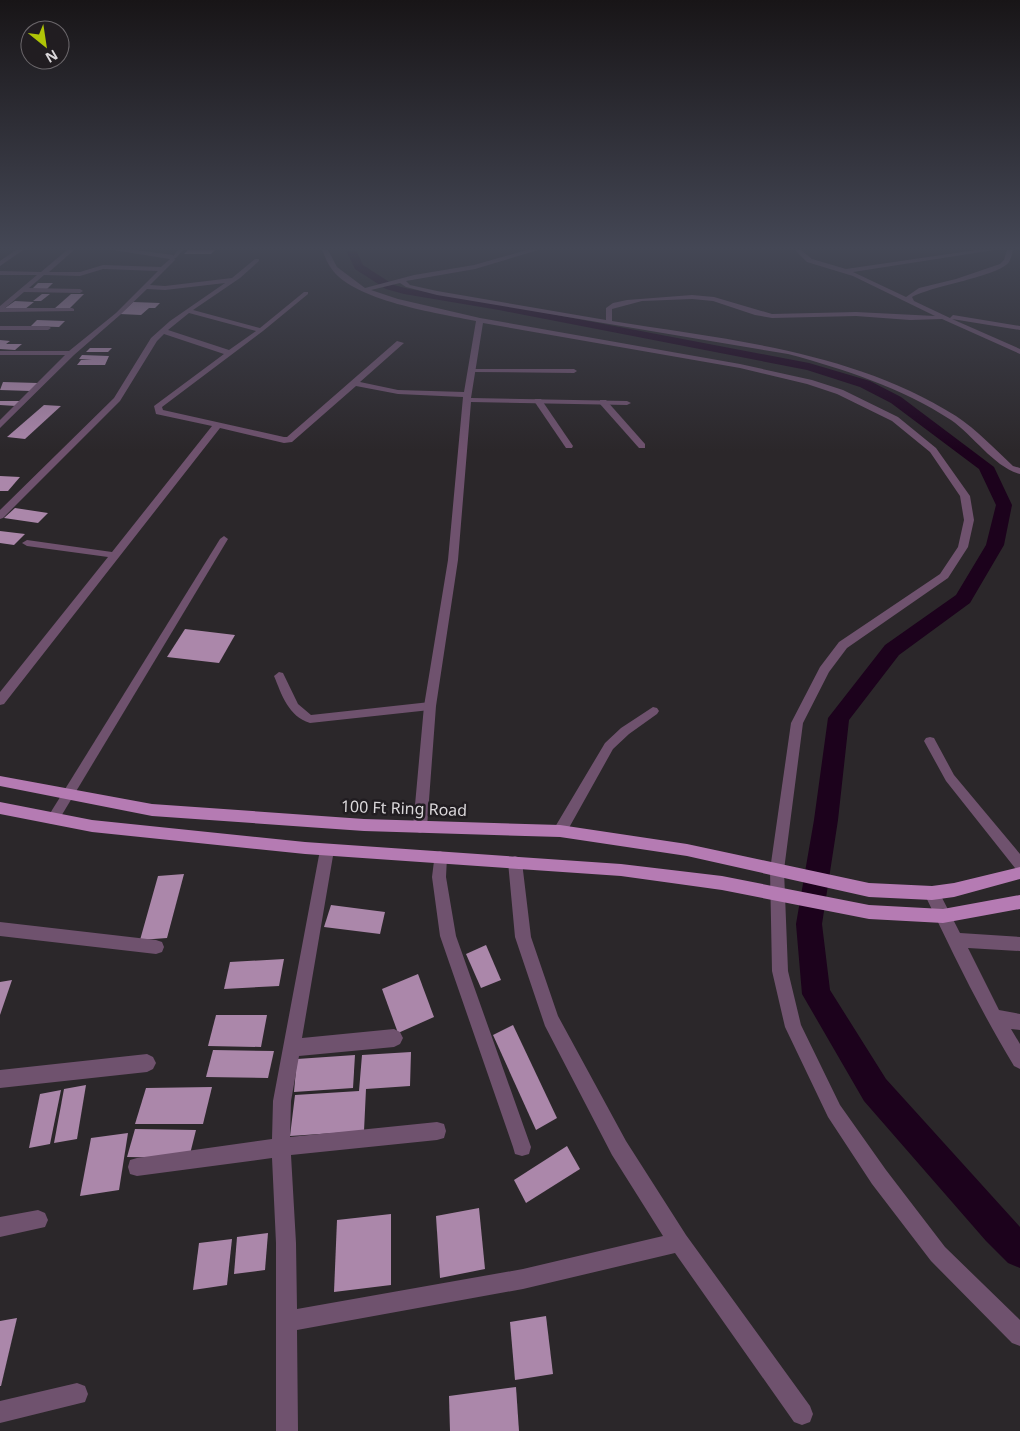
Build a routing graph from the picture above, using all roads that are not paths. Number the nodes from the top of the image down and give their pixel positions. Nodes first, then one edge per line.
1 (115, 317) edge
2 (181, 317) edge
3 (210, 317) edge
4 (277, 317) edge
5 (466, 317) edge
6 (575, 317) edge
7 (609, 317) edge
8 (894, 317) edge
9 (932, 317) edge
10 (944, 317) edge
11 (951, 317) edge
12 (480, 320) junction
13 (609, 321) junction
14 (0, 328) edge
15 (48, 328) dead end
16 (1020, 328) edge
17 (261, 330) junction
18 (163, 331) junction
19 (400, 343) dead end
20 (1020, 352) edge
21 (0, 353) edge
22 (72, 353) junction
23 (230, 353) junction
24 (472, 370) junction
25 (574, 371) dead end
26 (355, 383) junction
27 (467, 397) junction
28 (538, 401) junction
29 (603, 402) junction
30 (627, 403) dead end
31 (0, 425) edge
32 (217, 426) junction
33 (569, 446) dead end
34 (642, 446) dead end
35 (1020, 471) edge
36 (0, 516) edge
37 (224, 539) dead end
38 (27, 543) dead end
39 (115, 556) junction
40 (279, 676) dead end
41 (0, 701) edge
42 (430, 706) junction
43 (653, 711) dead end
44 (930, 741) dead end
45 (0, 780) edge
46 (69, 794) junction
47 (0, 808) edge
48 (53, 819) junction
49 (420, 827) junction
50 (560, 832) junction
51 (327, 850) junction
52 (440, 857) junction
53 (515, 862) junction
54 (1020, 864) edge
55 (778, 870) junction
56 (1020, 873) edge
57 (777, 893) junction
58 (932, 893) junction
59 (1020, 902) edge
60 (943, 916) junction
61 (0, 929) edge
62 (955, 940) junction
63 (1020, 944) edge
64 (156, 946) dead end
65 (994, 1017) junction
66 (1020, 1022) edge
67 (394, 1038) dead end
68 (291, 1048) junction
69 (1020, 1060) edge
70 (147, 1063) dead end
71 (0, 1080) edge
72 (437, 1131) dead end
73 (281, 1146) junction
74 (522, 1147) dead end
75 (137, 1167) dead end
76 (38, 1220) dead end
77 (0, 1227) edge
78 (679, 1242) junction
79 (286, 1321) junction
80 (1020, 1335) edge
81 (77, 1394) dead end
82 (0, 1412) edge
83 (802, 1414) dead end
84 (287, 1431) edge

1 - 22 street
2 - 18 street
3 - 17 street
4 - 17 street
5 - 12 street
6 - 13 street
7 - 13 street
8 - 9 street
10 - 20 street
11 - 16 street
12 - 24 street
12 - 55 street
13 - 35 street
14 - 15 street
17 - 23 street
18 - 23 street
18 - 36 street
19 - 26 street
21 - 22 street
22 - 31 street
23 - 32 street
24 - 25 lane
24 - 27 street
26 - 27 street
26 - 32 street
27 - 28 street
27 - 42 street
28 - 29 street
28 - 33 lane
29 - 30 street
29 - 34 lane
32 - 39 street
37 - 46 lane
38 - 39 street
39 - 41 street
40 - 42 lane
42 - 49 street
43 - 50 lane
44 - 54 lane
45 - 46 main road, 100 Ft Ring Road
46 - 48 lane
46 - 49 main road, 100 Ft Ring Road
47 - 48 main road
48 - 51 main road
49 - 50 main road, 100 Ft Ring Road
50 - 55 main road, 100 Ft Ring Road
51 - 52 main road
51 - 68 street
52 - 53 main road
52 - 74 street
53 - 57 main road
53 - 78 street
55 - 57 street
55 - 58 main road, 100 Ft Ring Road
56 - 58 main road
57 - 60 main road
57 - 80 street
58 - 60 street
59 - 60 main road
60 - 62 street
61 - 64 street
62 - 63 street
62 - 65 street
65 - 66 street
65 - 69 street
67 - 68 street
68 - 73 street
70 - 71 street
72 - 73 street
73 - 75 street
73 - 79 street
76 - 77 street
78 - 79 street
78 - 83 street
79 - 84 street
81 - 82 street

